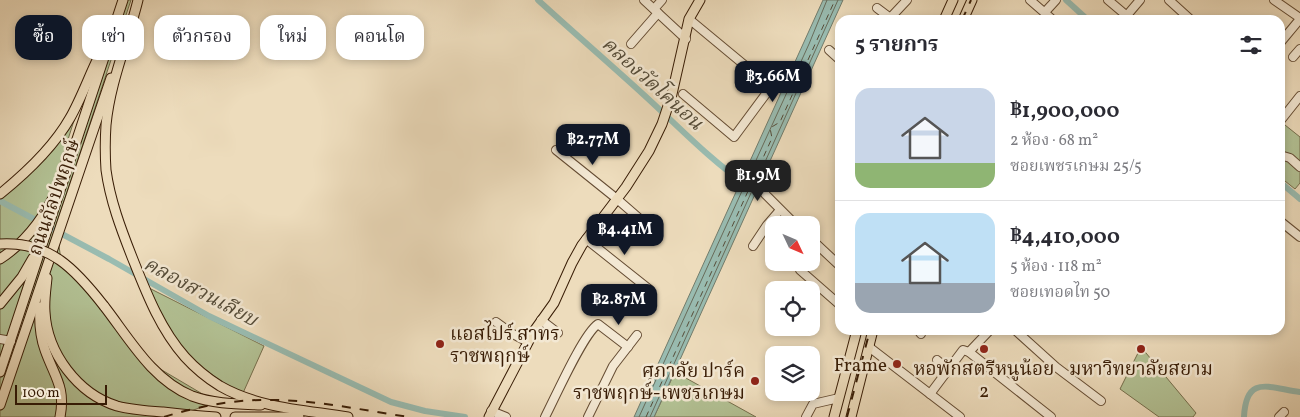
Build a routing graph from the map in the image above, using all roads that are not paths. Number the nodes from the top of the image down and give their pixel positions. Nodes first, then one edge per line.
1 (123, 0) edge
2 (138, 0) edge
3 (644, 0) edge
4 (662, 0) edge
5 (700, 0) edge
6 (907, 0) edge
7 (972, 0) edge
8 (1030, 0) edge
9 (1056, 0) edge
10 (1108, 0) edge
11 (1140, 0) edge
12 (1169, 0) edge
13 (1274, 0) edge
14 (950, 2) edge
15 (878, 8) dead end
16 (656, 11) junction
17 (1044, 12) junction
18 (118, 15) edge
19 (887, 15) edge
20 (893, 15) edge
21 (946, 15) edge
22 (965, 15) edge
23 (1047, 15) edge
24 (1122, 15) edge
25 (1128, 15) edge
26 (1186, 15) edge
27 (1299, 16) edge
28 (689, 19) junction
29 (1285, 36) edge
30 (686, 39) junction
31 (631, 44) dead end
32 (1300, 49) edge
33 (829, 50) dead end
34 (835, 55) edge
35 (1293, 57) dead end
36 (97, 60) edge
37 (102, 60) edge
38 (683, 94) dead end
39 (1300, 96) edge
40 (1285, 115) edge
41 (556, 150) dead end
42 (1285, 156) edge
43 (1300, 167) edge
44 (781, 174) dead end
45 (0, 194) edge
46 (617, 199) junction
47 (780, 210) junction
48 (786, 216) edge
49 (45, 220) junction
50 (1285, 224) edge
51 (648, 226) dead end
52 (45, 236) junction
53 (1300, 237) edge
54 (586, 239) junction
55 (0, 244) edge
56 (753, 246) dead end
57 (820, 247) edge
58 (0, 260) edge
59 (835, 261) edge
60 (48, 262) junction
61 (801, 271) edge
62 (650, 290) dead end
63 (835, 301) edge
64 (0, 304) edge
65 (541, 320) junction
66 (496, 322) dead end
67 (558, 333) dead end
68 (637, 335) dead end
69 (856, 335) edge
70 (872, 335) edge
71 (985, 335) edge
72 (1021, 335) edge
73 (0, 339) edge
74 (10, 340) junction
75 (528, 342) junction
76 (628, 346) junction
77 (869, 347) junction
78 (968, 352) junction
79 (937, 360) dead end
80 (948, 369) junction
81 (0, 372) edge
82 (930, 394) junction
83 (839, 398) junction
84 (1101, 400) dead end
85 (0, 405) edge
86 (275, 406) junction
87 (490, 415) edge
88 (60, 417) edge
89 (216, 417) edge
90 (235, 417) edge
91 (299, 417) edge
92 (348, 417) edge
93 (506, 417) edge
94 (545, 417) edge
95 (588, 417) edge
96 (806, 417) edge
97 (834, 417) edge
98 (851, 417) edge
99 (960, 417) edge
100 (1051, 417) edge

1 - 18 main road, ถนนกัลปพฤกษ์
2 - 60 main road, ถนนกัลปพฤกษ์
2 - 86 main road
3 - 16 street
4 - 16 street
5 - 28 main road
6 - 20 street
7 - 22 main road
8 - 17 street
9 - 17 street
10 - 24 street
11 - 25 street
12 - 26 street
13 - 27 street
14 - 21 main road
15 - 19 street
16 - 30 street
16 - 31 street
17 - 23 street
27 - 29 street
28 - 30 main road
28 - 38 street
30 - 46 main road
32 - 35 street
33 - 34 street
36 - 45 main road
37 - 49 main road, ถนนกัลปพฤกษ์
39 - 40 street
41 - 46 street
42 - 43 street
44 - 47 street
46 - 51 street
46 - 54 main road
47 - 48 street
47 - 56 street
49 - 52 main road, ถนนกัลปพฤกษ์
49 - 58 main road
50 - 53 street
52 - 64 main road
52 - 74 main road, ถนนกัลปพฤกษ์
54 - 62 street
54 - 65 main road
55 - 86 main road, bridge
57 - 59 street
60 - 85 main road, ถนนกัลปพฤกษ์
60 - 88 main road
60 - 89 main road
61 - 63 street
65 - 67 street
65 - 75 main road
66 - 75 street
68 - 76 street
69 - 83 main road
70 - 77 main road
71 - 78 street
72 - 84 street
73 - 74 street
74 - 81 main road, ถนนกัลปพฤกษ์
75 - 87 main road
76 - 94 street
76 - 95 street
77 - 82 street
77 - 98 main road
78 - 80 street
78 - 100 street
79 - 80 street
80 - 82 street
82 - 99 street
83 - 96 street
83 - 97 main road
86 - 92 main road
87 - 93 street
90 - 91 main road

